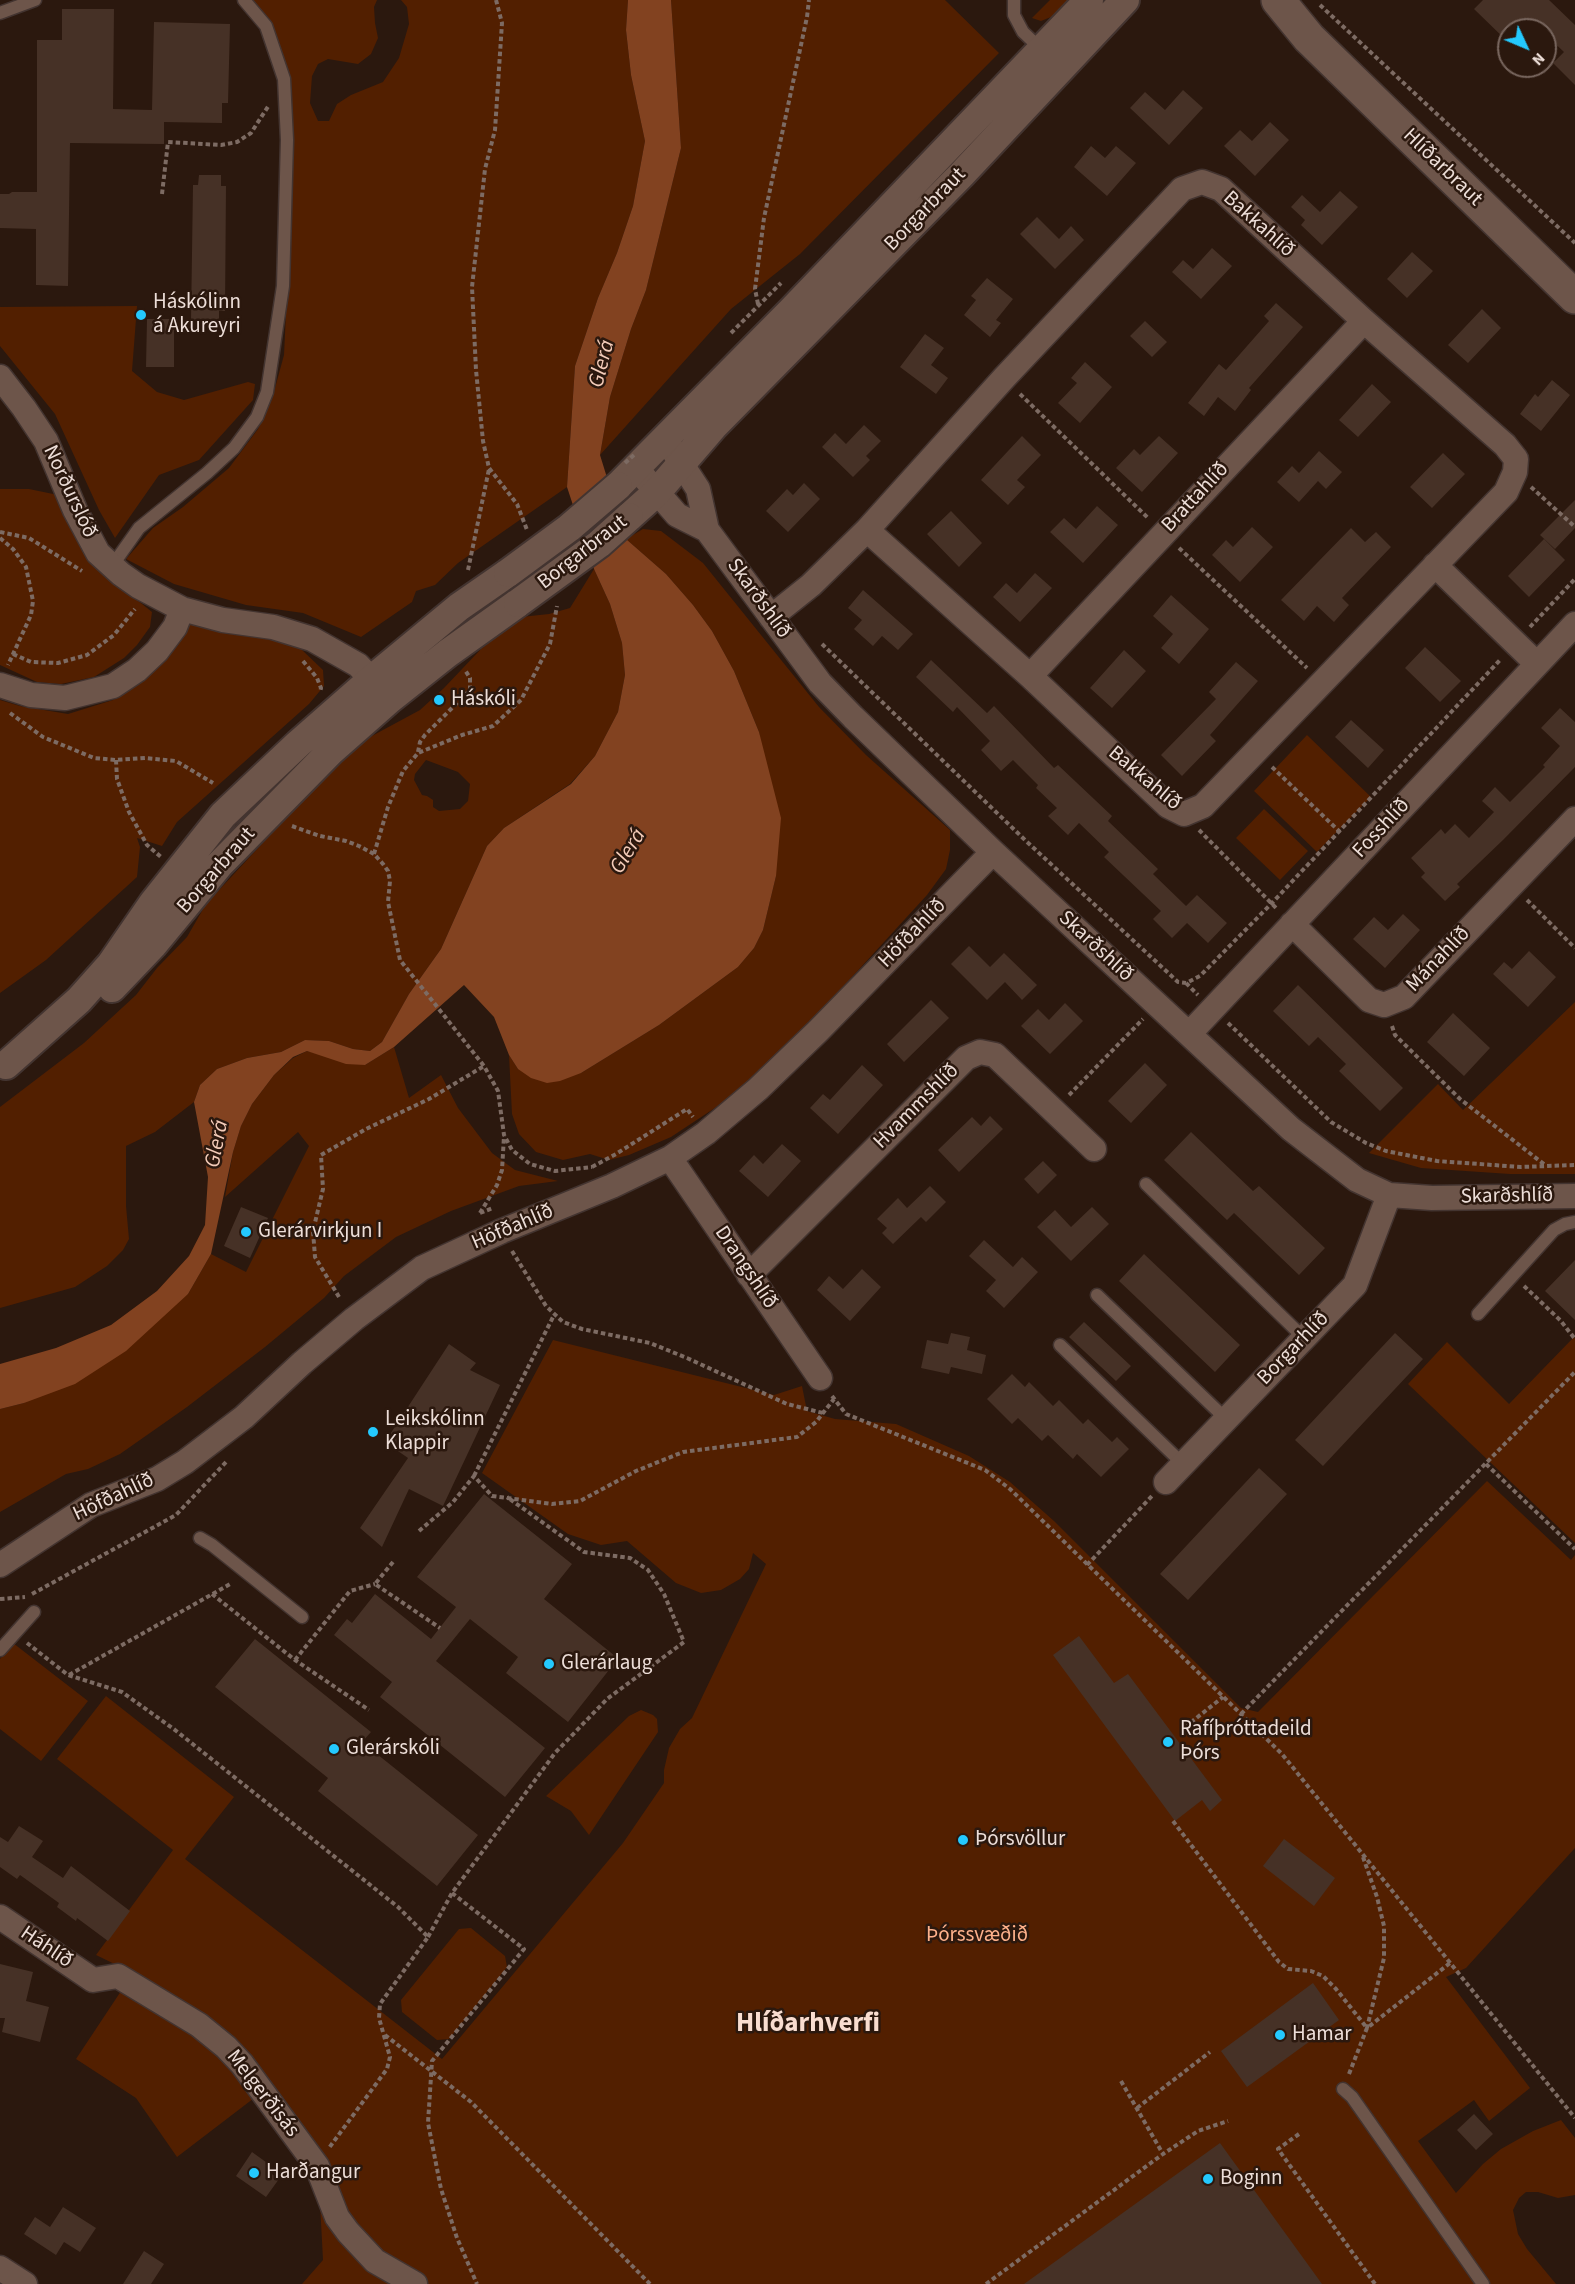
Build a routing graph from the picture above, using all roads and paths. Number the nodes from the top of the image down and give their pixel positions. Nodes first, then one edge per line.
1 (35, 0) edge
2 (244, 0) edge
3 (496, 0) edge
4 (809, 0) edge
5 (1014, 0) edge
6 (1089, 0) edge
7 (1125, 0) edge
8 (1256, 0) edge
9 (1278, 0) edge
10 (1315, 0) edge
11 (0, 13) edge
12 (1309, 38) junction
13 (1042, 50) junction
14 (1062, 69) junction
15 (284, 79) junction
16 (162, 194) dead end
17 (1575, 243) edge
18 (1575, 297) edge
19 (758, 304) dead end
20 (1364, 321) junction
21 (0, 377) edge
22 (664, 439) junction
23 (682, 463) junction
24 (489, 468) junction
25 (1515, 472) junction
26 (627, 477) junction
27 (657, 492) junction
28 (1575, 527) edge
29 (707, 530) junction
30 (867, 530) junction
31 (530, 537) dead end
32 (0, 538) edge
33 (1435, 565) junction
34 (112, 566) junction
35 (466, 576) dead end
36 (1575, 579) edge
37 (557, 604) dead end
38 (136, 608) dead end
39 (182, 609) junction
40 (771, 617) junction
41 (1575, 624) edge
42 (816, 637) dead end
43 (1515, 643) junction
44 (448, 653) junction
45 (13, 654) junction
46 (1537, 664) junction
47 (1030, 676) junction
48 (2, 678) edge
49 (381, 689) junction
50 (9, 712) dead end
51 (1255, 751) junction
52 (418, 753) junction
53 (116, 760) junction
54 (213, 783) dead end
55 (1184, 814) junction
56 (1575, 819) edge
57 (286, 823) dead end
58 (1339, 831) junction
59 (993, 852) junction
60 (1360, 852) junction
61 (374, 854) junction
62 (166, 861) dead end
63 (1511, 885) junction
64 (1271, 904) junction
65 (1292, 924) junction
66 (1575, 948) edge
67 (1178, 982) junction
68 (1186, 983) junction
69 (1157, 1004) junction
70 (1384, 1005) junction
71 (1213, 1009) junction
72 (1189, 1034) junction
73 (484, 1066) junction
74 (3, 1067) edge
75 (1053, 1111) junction
76 (706, 1133) junction
77 (504, 1135) junction
78 (1094, 1149) dead end
79 (670, 1158) junction
80 (1575, 1165) edge
81 (1545, 1166) junction
82 (592, 1167) junction
83 (576, 1175) dead end
84 (1146, 1184) dead end
85 (1389, 1195) junction
86 (1575, 1196) edge
87 (502, 1204) dead end
88 (1575, 1222) edge
89 (511, 1250) dead end
90 (749, 1275) junction
91 (1513, 1275) junction
92 (1097, 1295) dead end
93 (339, 1297) dead end
94 (1478, 1314) dead end
95 (554, 1315) junction
96 (1304, 1338) junction
97 (1575, 1339) edge
98 (1060, 1346) dead end
99 (1575, 1372) edge
100 (820, 1378) joint
101 (834, 1399) junction
102 (823, 1413) junction
103 (1226, 1419) junction
104 (1183, 1464) junction
105 (1486, 1464) junction
106 (474, 1476) junction
107 (1166, 1482) joint
108 (507, 1497) junction
109 (419, 1531) dead end
110 (200, 1538) dead end
111 (1575, 1548) edge
112 (393, 1562) dead end
113 (0, 1564) edge
114 (1087, 1565) junction
115 (248, 1574) junction
116 (375, 1584) junction
117 (212, 1594) junction
118 (34, 1612) dead end
119 (302, 1617) dead end
120 (440, 1628) dead end
121 (15, 1634) junction
122 (0, 1650) edge
123 (295, 1660) junction
124 (68, 1675) junction
125 (1223, 1697) junction
126 (369, 1710) dead end
127 (1240, 1714) junction
128 (1185, 1727) dead end
129 (1173, 1821) dead end
130 (1362, 1854) junction
131 (452, 1893) junction
132 (0, 1917) edge
133 (428, 1936) junction
134 (1450, 1963) junction
135 (93, 1980) joint
136 (1367, 2028) junction
137 (385, 2035) junction
138 (1210, 2052) dead end
139 (433, 2072) junction
140 (1122, 2081) dead end
141 (1343, 2089) joint
142 (1137, 2108) junction
143 (1575, 2118) edge
144 (1228, 2121) dead end
145 (1299, 2134) dead end
146 (1163, 2154) junction
147 (317, 2166) junction
148 (0, 2268) edge
149 (25, 2284) edge
150 (415, 2284) edge
151 (477, 2284) edge
152 (650, 2284) edge
153 (986, 2284) edge
154 (1375, 2284) edge
155 (1483, 2284) edge

1 - 11 lane
2 - 15 lane
3 - 24 path
4 - 19 path
5 - 13 lane
6 - 13 street, Borgarbraut
7 - 14 street, Borgarbraut
8 - 12 main road, Hlíðarbraut
9 - 12 main road, Hlíðarbraut
10 - 17 path
12 - 18 main road, Hlíðarbraut
13 - 14 lane
13 - 22 street, Borgarbraut
14 - 23 street, Borgarbraut
15 - 16 path
15 - 34 lane
20 - 25 street, Bakkahlíð
20 - 30 street, Bakkahlíð
20 - 47 street, Brattahlíð
21 - 34 street, Norðurslóð
22 - 23 street, Skarðshlíð
22 - 26 street, Borgarbraut
23 - 27 street, Borgarbraut
23 - 29 street, Skarðshlíð
24 - 31 path
24 - 35 path
25 - 28 path
25 - 33 street, Bakkahlíð
26 - 27 street, Skarðshlíð
26 - 49 street, Borgarbraut, bridge
27 - 29 street, Skarðshlíð
27 - 44 street, Borgarbraut, bridge
29 - 40 street, Skarðshlíð
30 - 40 street, Bakkahlíð
30 - 47 street, Bakkahlíð
32 - 45 path
33 - 43 street
33 - 51 street, Bakkahlíð
34 - 39 street, Norðurslóð
36 - 43 path
37 - 52 path
38 - 45 path
39 - 48 street
39 - 49 street, Norðurslóð
40 - 59 street, Skarðshlíð
41 - 46 street, Fosshlíð
42 - 67 path
43 - 46 street
43 - 58 path
44 - 49 street, Borgarbraut
44 - 52 path
45 - 48 path
46 - 60 street, Fosshlíð
47 - 55 street, Bakkahlíð
49 - 74 street, Borgarbraut
50 - 53 path
51 - 55 street, Bakkahlíð
51 - 58 path
52 - 61 path
53 - 54 path
53 - 62 path
55 - 64 path
56 - 63 street, Mánahlíð
57 - 61 path
58 - 60 path
58 - 64 path
59 - 69 street, Skarðshlíð
59 - 76 street, Höfðahlíð
60 - 65 street, Fosshlíð
61 - 73 path
63 - 66 path
63 - 70 street, Mánahlíð
64 - 65 path
64 - 68 path
65 - 70 street, Mánahlíð
65 - 71 street, Fosshlíð
67 - 68 path
67 - 69 path
68 - 71 path
69 - 72 street, Skarðshlíð
69 - 75 path
70 - 81 path
71 - 72 street, Fosshlíð
71 - 81 path
72 - 85 street, Skarðshlíð
73 - 77 path
73 - 93 path
75 - 78 street, Hvammshlíð
75 - 90 street, Hvammshlíð
76 - 79 street, Höfðahlíð
76 - 82 path
77 - 82 path
77 - 87 path
79 - 90 street, Drangshlíð
79 - 113 street, Höfðahlíð
80 - 81 path
82 - 83 path
84 - 96 lane
85 - 86 street, Skarðshlíð
85 - 96 street, Borgarhlíð
88 - 91 lane
89 - 95 path
90 - 100 street, Drangshlíð
91 - 94 lane
91 - 97 path
92 - 103 lane
95 - 102 path
95 - 106 path
96 - 103 street, Borgarhlíð
98 - 104 lane
99 - 105 path
100 - 101 path
101 - 102 path
101 - 114 path
102 - 108 path
103 - 104 street, Borgarhlíð
104 - 107 street, Borgarhlíð
105 - 111 path
105 - 127 path
106 - 108 path
106 - 109 path
107 - 114 path
108 - 131 path
110 - 115 lane
112 - 116 path
114 - 125 path
115 - 117 path
115 - 119 lane
116 - 120 path
116 - 123 path
117 - 123 path
117 - 124 path
118 - 121 lane
121 - 122 lane
121 - 124 path
123 - 126 path
124 - 133 path
125 - 127 path
125 - 128 path
127 - 130 path
129 - 136 path
130 - 134 path
130 - 136 path
131 - 133 path
131 - 139 path
132 - 135 street, Háhlíð
133 - 137 path
134 - 136 path
134 - 143 path
135 - 147 street, Melgerðisás
136 - 141 path
137 - 139 path
137 - 147 path
138 - 142 path
139 - 151 path
139 - 152 path
140 - 142 path
141 - 155 lane
142 - 146 path
144 - 146 path
145 - 154 path
146 - 153 path
147 - 150 street, Melgerðisás
148 - 149 street

